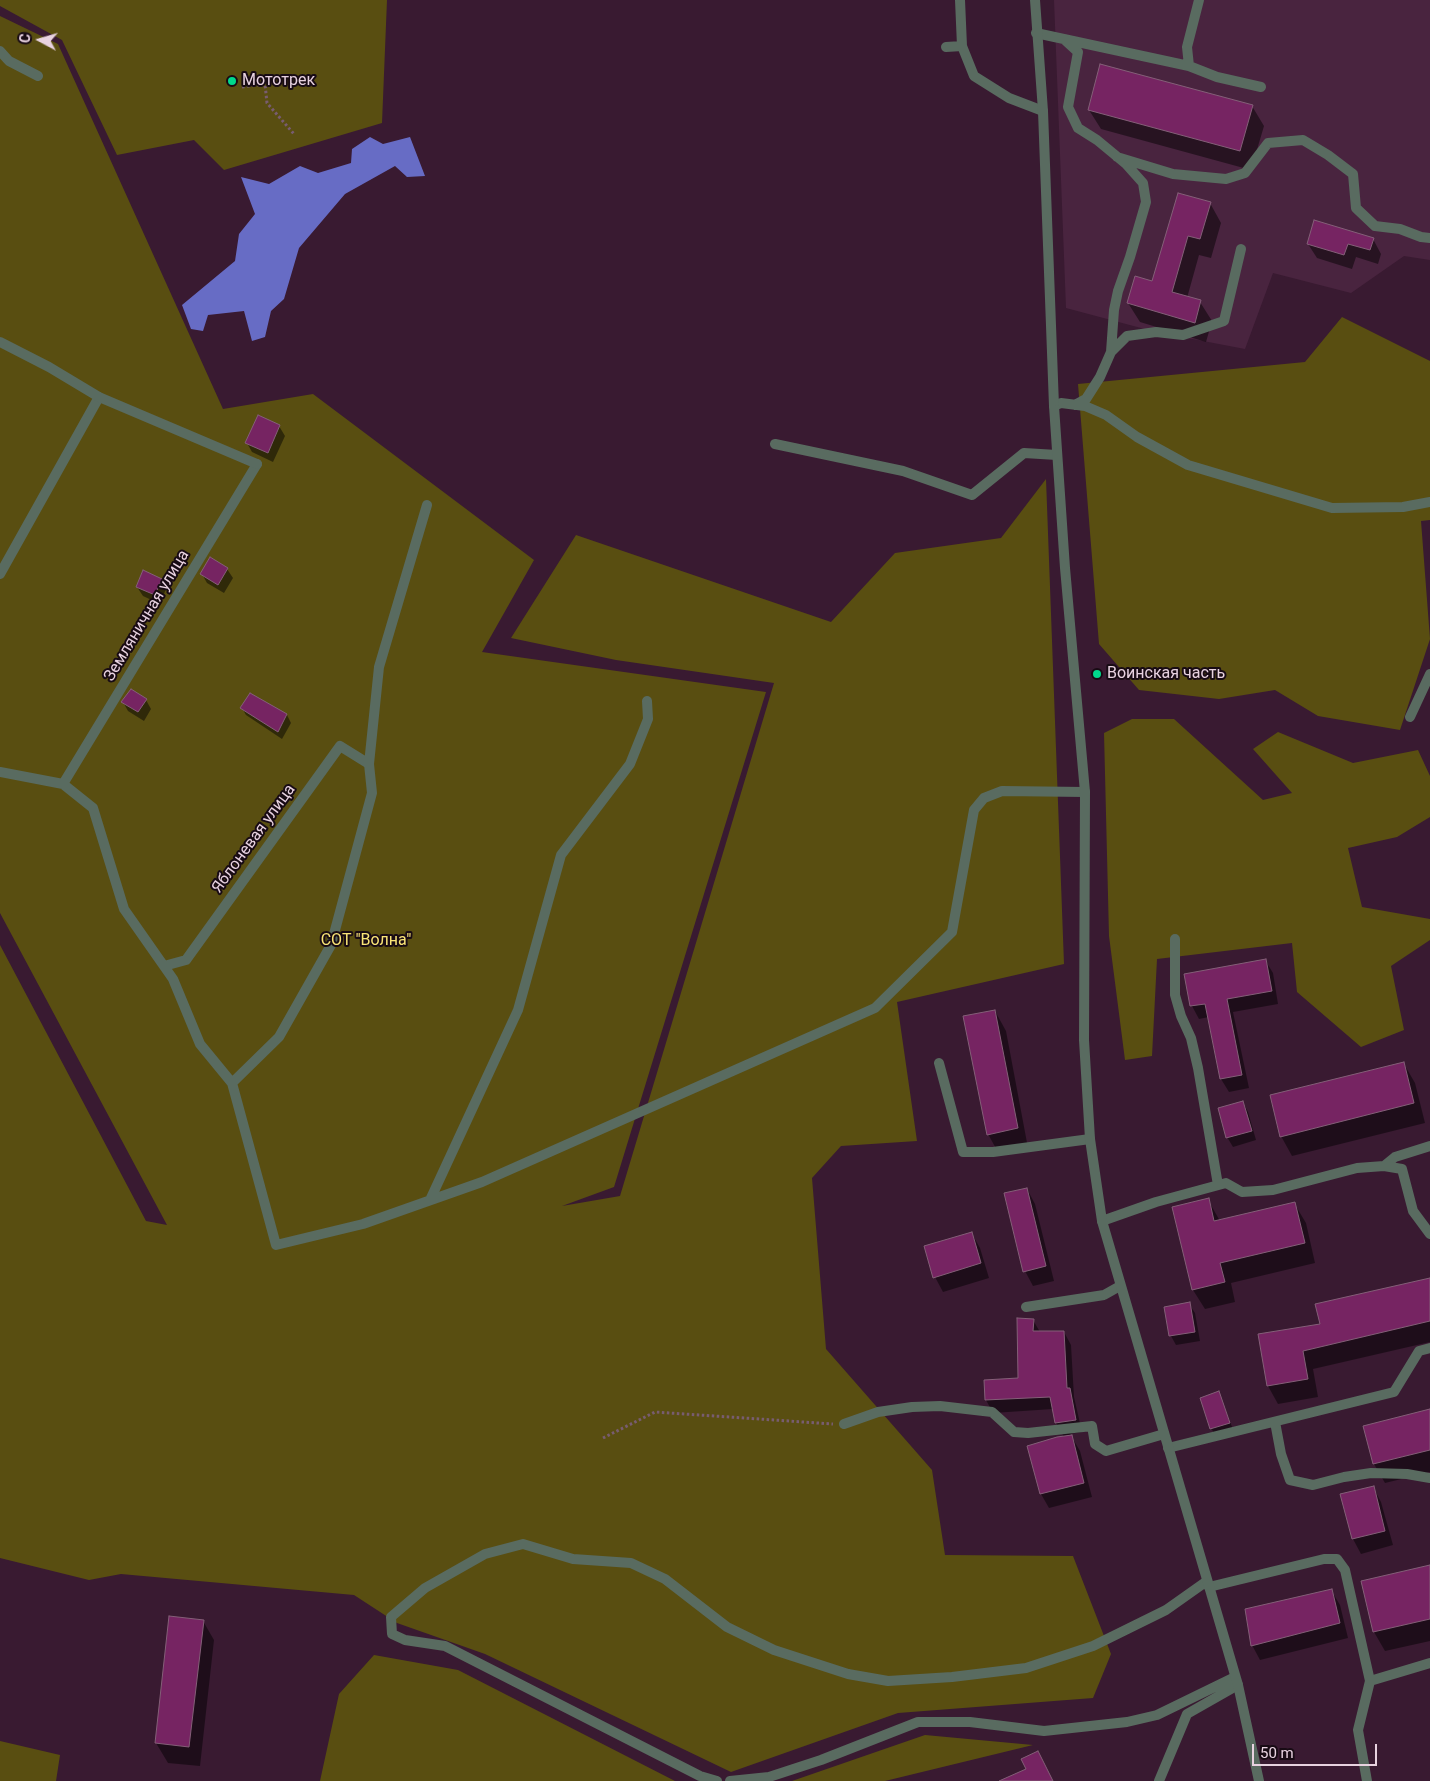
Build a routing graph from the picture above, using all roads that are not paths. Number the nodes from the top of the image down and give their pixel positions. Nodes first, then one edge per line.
1 (960, 0) edge
2 (1035, 0) edge
3 (1199, 0) edge
4 (1036, 33) junction
5 (1066, 40) junction
6 (962, 46) junction
7 (946, 48) dead end
8 (0, 51) edge
9 (1189, 66) junction
10 (38, 76) dead end
11 (1262, 87) dead end
12 (1043, 111) junction
13 (1117, 157) junction
14 (1430, 238) edge
15 (1240, 249) dead end
16 (0, 342) edge
17 (1112, 352) junction
18 (99, 397) junction
19 (1075, 405) junction
20 (1054, 406) junction
21 (775, 444) dead end
22 (1057, 455) junction
23 (1430, 502) edge
24 (427, 504) dead end
25 (0, 574) edge
26 (1430, 674) edge
27 (647, 701) dead end
28 (1410, 717) dead end
29 (369, 764) junction
30 (0, 772) edge
31 (63, 784) junction
32 (1085, 792) junction
33 (1175, 940) dead end
34 (164, 966) junction
35 (940, 1063) dead end
36 (232, 1083) junction
37 (1090, 1139) junction
38 (1430, 1146) edge
39 (1384, 1166) junction
40 (1218, 1184) junction
41 (430, 1200) junction
42 (1102, 1220) junction
43 (1430, 1234) edge
44 (1120, 1286) junction
45 (1026, 1307) dead end
46 (1430, 1348) edge
47 (1275, 1422) junction
48 (844, 1424) road end
49 (1164, 1434) junction
50 (1168, 1448) junction
51 (1430, 1478) edge
52 (1208, 1584) junction
53 (1430, 1663) edge
54 (1236, 1681) junction
55 (1370, 1681) junction
56 (717, 1781) edge
57 (730, 1781) edge
58 (1159, 1781) edge
59 (1259, 1781) edge
60 (1367, 1781) edge

1 - 6 street
2 - 4 street
3 - 9 street
4 - 5 street
4 - 12 street
5 - 9 street
5 - 13 street
6 - 7 street
6 - 12 street
8 - 10 street
9 - 11 street
12 - 20 street
13 - 14 street
13 - 17 street
15 - 17 street
16 - 18 street
17 - 19 street
18 - 25 street
18 - 31 street, Земляничная улица
19 - 20 street
19 - 23 street
20 - 22 street
21 - 22 street
22 - 32 street
24 - 29 street
26 - 28 street
27 - 41 street
29 - 34 street, Яблоневая улица
29 - 36 street
30 - 31 street
31 - 34 street
32 - 37 street
32 - 41 street
33 - 40 street
34 - 36 street
35 - 37 street
36 - 41 street
37 - 42 street
38 - 39 street
39 - 40 street
39 - 43 street
40 - 42 street
42 - 44 street
44 - 45 street
44 - 49 street
46 - 47 street
47 - 50 street
47 - 51 street
48 - 49 street
49 - 50 street
50 - 52 street
52 - 54 street
52 - 55 street
52 - 56 street
53 - 55 street
54 - 57 street
54 - 58 street
54 - 59 street
55 - 60 street

